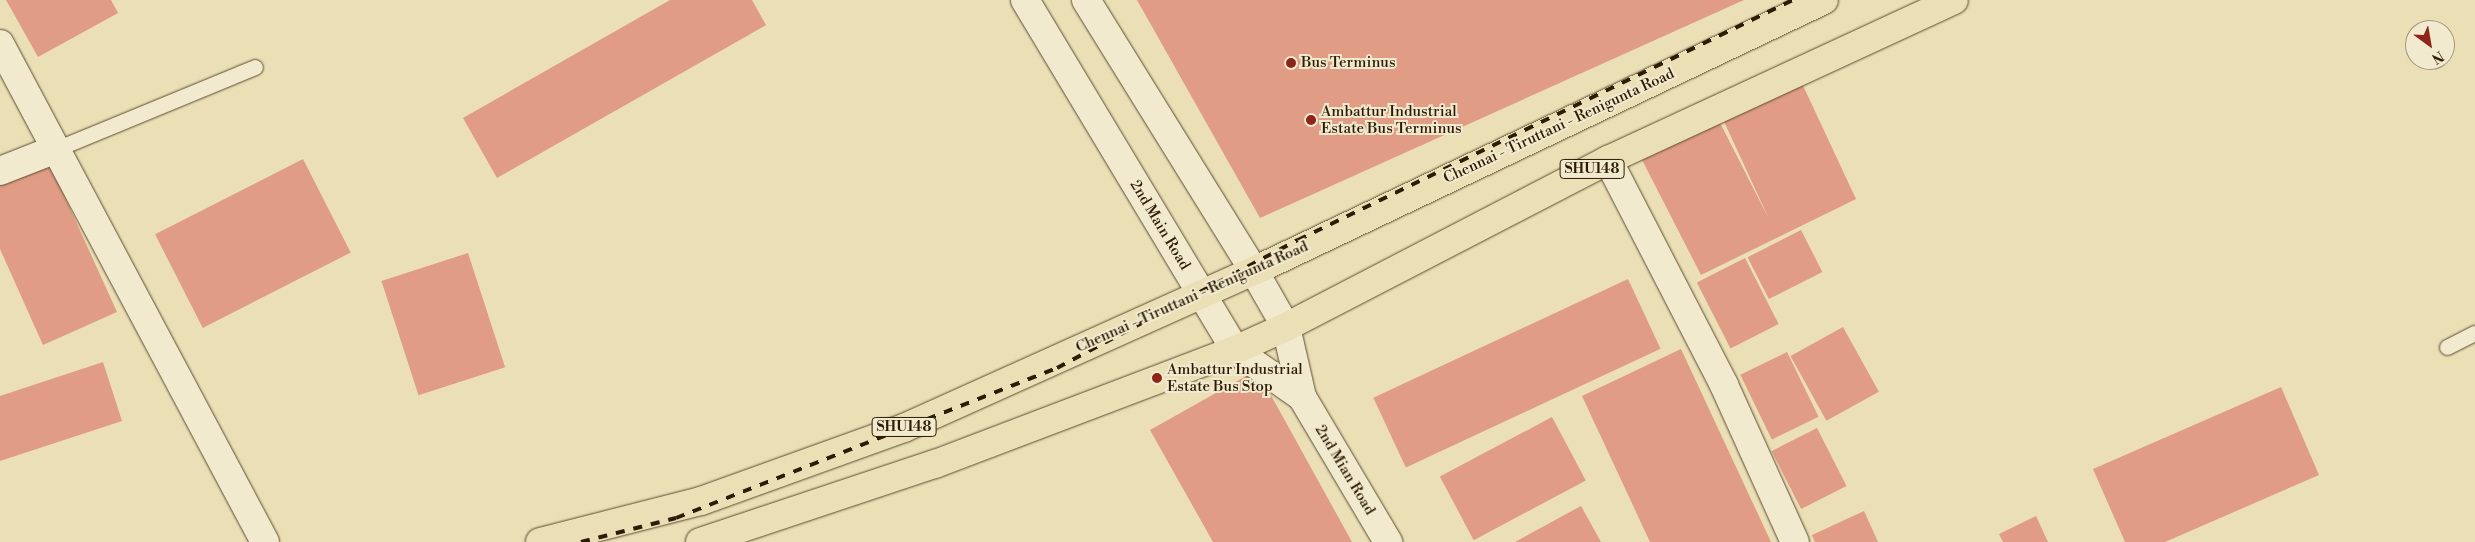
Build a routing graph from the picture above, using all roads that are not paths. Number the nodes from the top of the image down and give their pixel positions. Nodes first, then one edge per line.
1 (1026, 0) edge
2 (1086, 0) edge
3 (1824, 0) edge
4 (1954, 0) edge
5 (0, 44) edge
6 (256, 67) dead end
7 (56, 149) junction
8 (1608, 160) junction
9 (0, 171) edge
10 (1254, 271) junction
11 (1201, 293) junction
12 (1286, 328) junction
13 (2475, 333) edge
14 (2447, 347) dead end
15 (1236, 350) junction
16 (1302, 397) junction
17 (266, 542) edge
18 (540, 542) edge
19 (700, 542) edge
20 (1388, 542) edge
21 (1796, 542) edge

1 - 11 main road, 2nd Main Road
2 - 10 main road
3 - 10 main road, Chennai - Tiruttani - Renigunta Road / SHU148
4 - 8 main road, SHU148
5 - 7 main road
6 - 7 lane
7 - 9 main road
7 - 17 main road
8 - 12 main road, SHU148
8 - 21 main road
10 - 11 main road, Chennai - Tiruttani - Renigunta Road / SHU148
10 - 12 main road
11 - 15 main road, 2nd Main Road
11 - 18 main road, Chennai - Tiruttani - Renigunta Road / SHU148
12 - 15 main road, SHU148
12 - 16 main road
13 - 14 lane
15 - 16 main road, 2nd Main Road
15 - 19 main road, SHU148
16 - 20 main road, 2nd Mian Road

